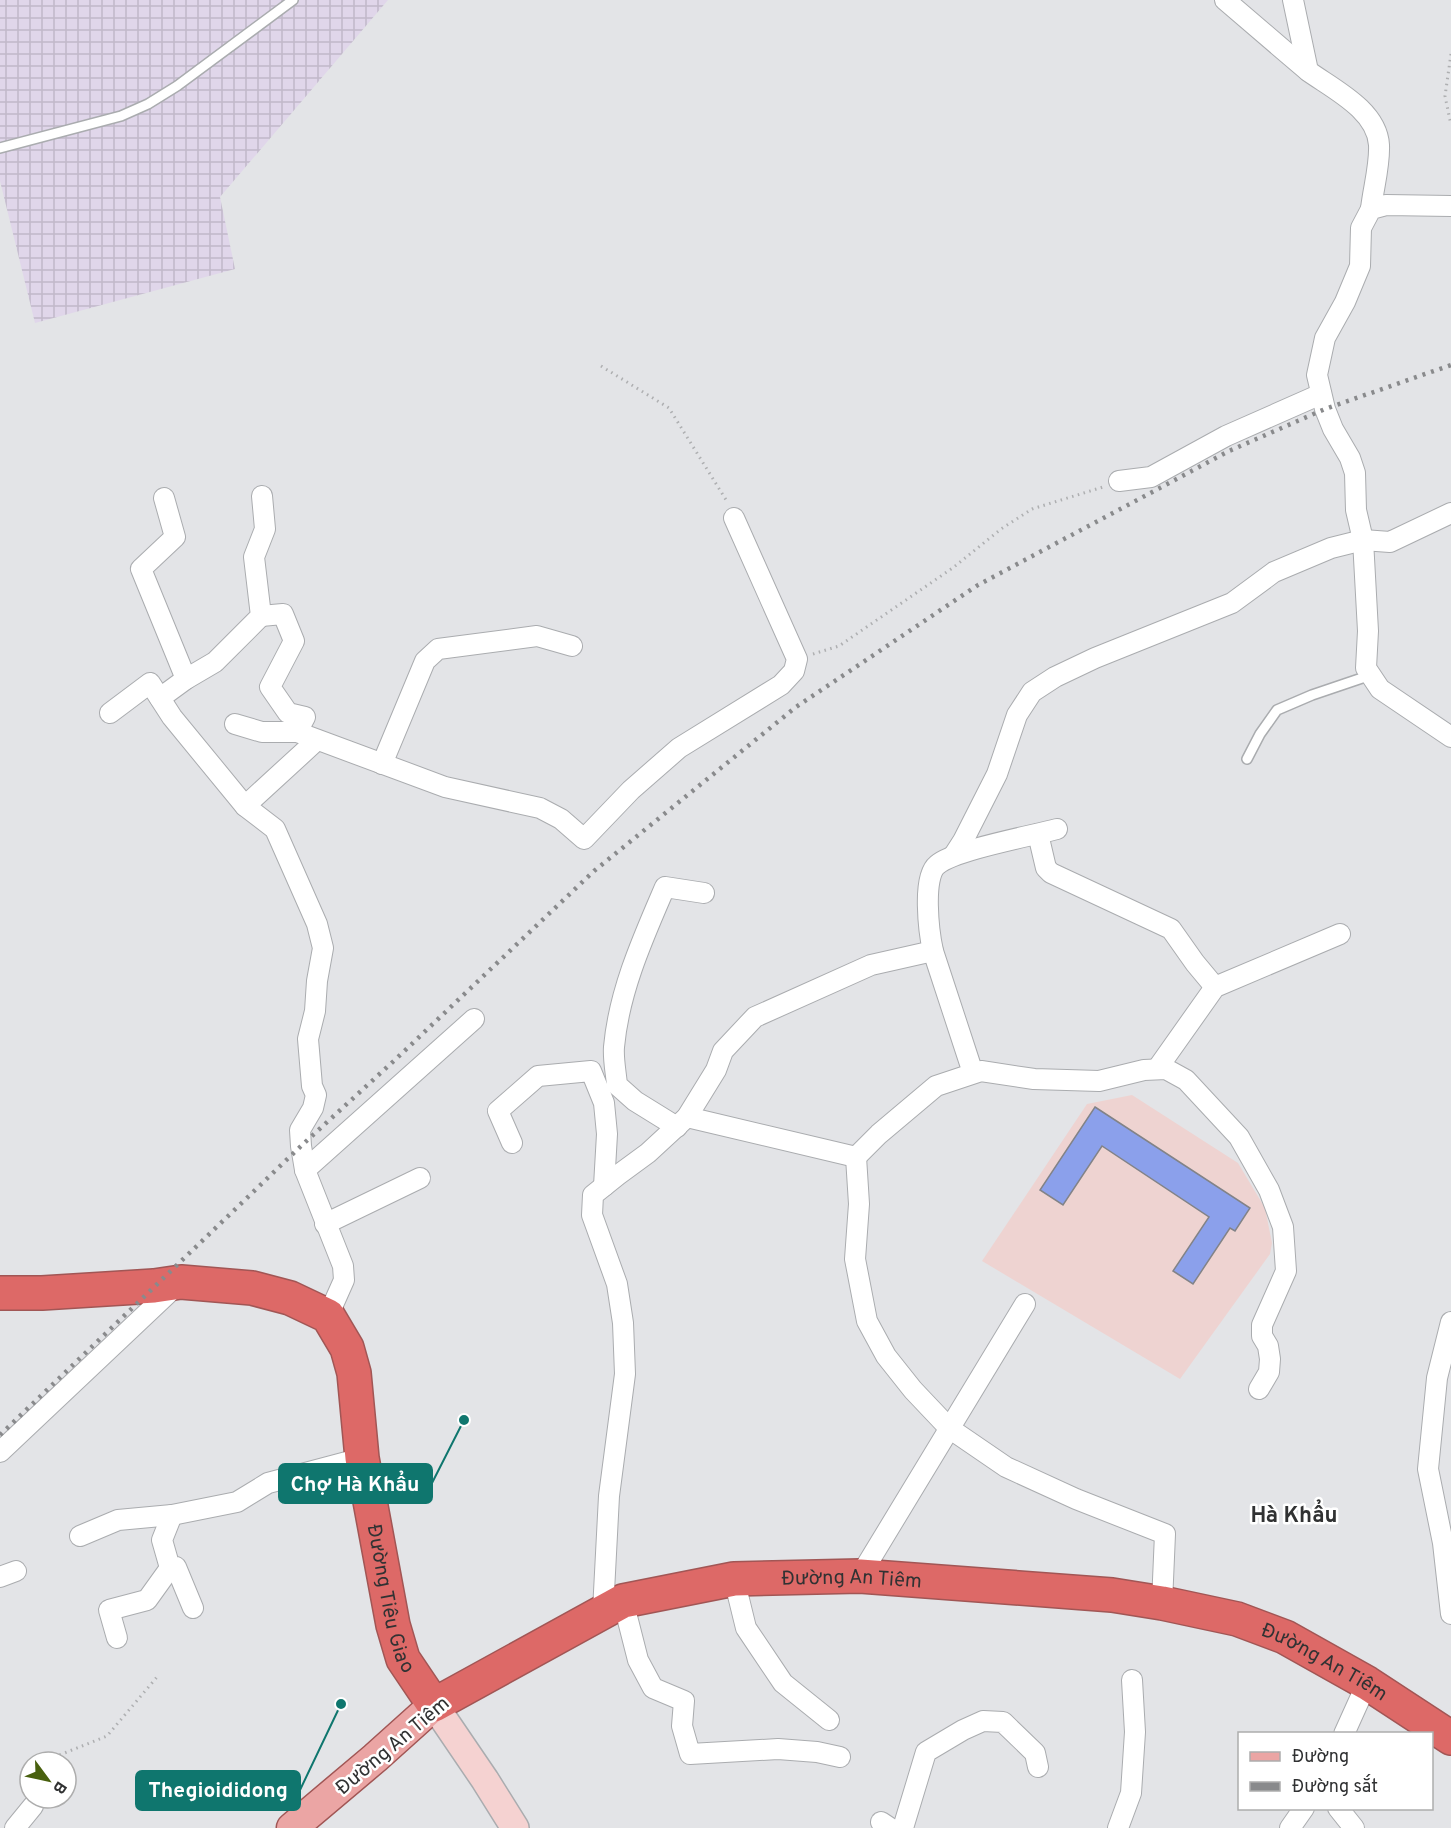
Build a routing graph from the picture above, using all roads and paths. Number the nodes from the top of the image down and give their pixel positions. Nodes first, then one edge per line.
1 (293, 0) edge
2 (1225, 0) edge
3 (1293, 0) edge
4 (1451, 54) edge
5 (1308, 71) junction
6 (1451, 124) edge
7 (0, 148) edge
8 (1451, 206) edge
9 (1371, 209) junction
10 (601, 366) dead end
11 (1321, 394) junction
12 (1119, 482) joint
13 (262, 496) dead end
14 (165, 498) dead end
15 (1451, 513) edge
16 (734, 518) joint
17 (1363, 540) junction
18 (261, 616) junction
19 (572, 646) dead end
20 (797, 659) junction
21 (1371, 675) junction
22 (186, 679) junction
23 (160, 698) junction
24 (110, 713) dead end
25 (235, 724) dead end
26 (297, 732) junction
27 (1451, 737) edge
28 (317, 740) junction
29 (1247, 759) dead end
30 (382, 764) junction
31 (245, 806) junction
32 (954, 855) junction
33 (704, 893) dead end
34 (1340, 934) dead end
35 (933, 951) junction
36 (1215, 987) junction
37 (474, 1019) dead end
38 (1157, 1069) junction
39 (973, 1073) junction
40 (624, 1091) junction
41 (604, 1103) junction
42 (682, 1122) junction
43 (512, 1143) dead end
44 (856, 1156) junction
45 (304, 1170) junction
46 (420, 1178) dead end
47 (604, 1186) junction
48 (325, 1224) junction
49 (181, 1282) junction
50 (0, 1293) edge
51 (1025, 1304) dead end
52 (328, 1316) junction
53 (1451, 1322) edge
54 (1259, 1389) dead end
55 (949, 1428) junction
56 (0, 1452) edge
57 (362, 1458) junction
58 (172, 1515) junction
59 (81, 1536) dead end
60 (1447, 1542) edge
61 (170, 1568) junction
62 (860, 1576) junction
63 (735, 1579) junction
64 (1162, 1603) junction
65 (613, 1606) junction
66 (193, 1608) dead end
67 (1451, 1614) edge
68 (117, 1638) dead end
69 (156, 1677) dead end
70 (1132, 1680) dead end
71 (1367, 1683) junction
72 (434, 1705) junction
73 (829, 1720) dead end
74 (1345, 1732) edge
75 (1451, 1738) edge
76 (73, 1750) edge
77 (840, 1757) dead end
78 (1038, 1767) dead end
79 (30, 1810) edge
80 (1303, 1810) edge
81 (1339, 1810) edge
82 (15, 1828) edge
83 (292, 1828) edge
84 (515, 1828) edge
85 (903, 1828) edge
86 (1118, 1828) edge
87 (1290, 1828) edge
88 (1354, 1828) edge

1 - 7 lane
2 - 5 street
3 - 5 street
4 - 6 path
5 - 9 street
8 - 9 street
9 - 11 street
10 - 16 path
11 - 12 street
11 - 17 street
12 - 20 path
13 - 18 street
14 - 22 street
15 - 17 street
16 - 20 street
17 - 21 street
17 - 32 street
18 - 22 street
18 - 26 street
19 - 30 street
20 - 30 street
21 - 27 street
21 - 29 lane
22 - 23 street
23 - 24 street
23 - 31 street
25 - 26 street
26 - 28 street
28 - 30 street
28 - 31 street
31 - 45 street
32 - 35 street
32 - 36 street
33 - 40 street
34 - 36 street
35 - 39 street
35 - 42 street
36 - 38 street
37 - 45 street
38 - 39 street
38 - 54 street
39 - 44 street
40 - 41 street
40 - 42 street
41 - 43 street
41 - 47 street
42 - 44 street
42 - 47 street
44 - 55 street
45 - 48 street
46 - 48 street
47 - 65 street
48 - 52 street
49 - 50 highway
49 - 52 highway
49 - 56 street
51 - 55 street
52 - 57 highway, Đường Tiêu Giao
53 - 60 street
55 - 62 street
55 - 64 street
57 - 58 street
57 - 72 highway, Đường Tiêu Giao
58 - 59 street
58 - 61 street
60 - 67 street
61 - 66 street
61 - 68 street
62 - 63 highway, Đường An Tiêm
62 - 64 highway, Đường An Tiêm
63 - 65 highway, Đường An Tiêm
63 - 73 street
64 - 71 highway, Đường An Tiêm
65 - 72 highway, Đường An Tiêm
65 - 77 street
69 - 76 path
70 - 86 street
71 - 74 street
71 - 75 highway, Đường An Tiêm
72 - 83 main road, Đường An Tiêm
72 - 84 street, Đường Tiêu Giao
78 - 85 street
79 - 82 street
80 - 87 street
81 - 88 street

